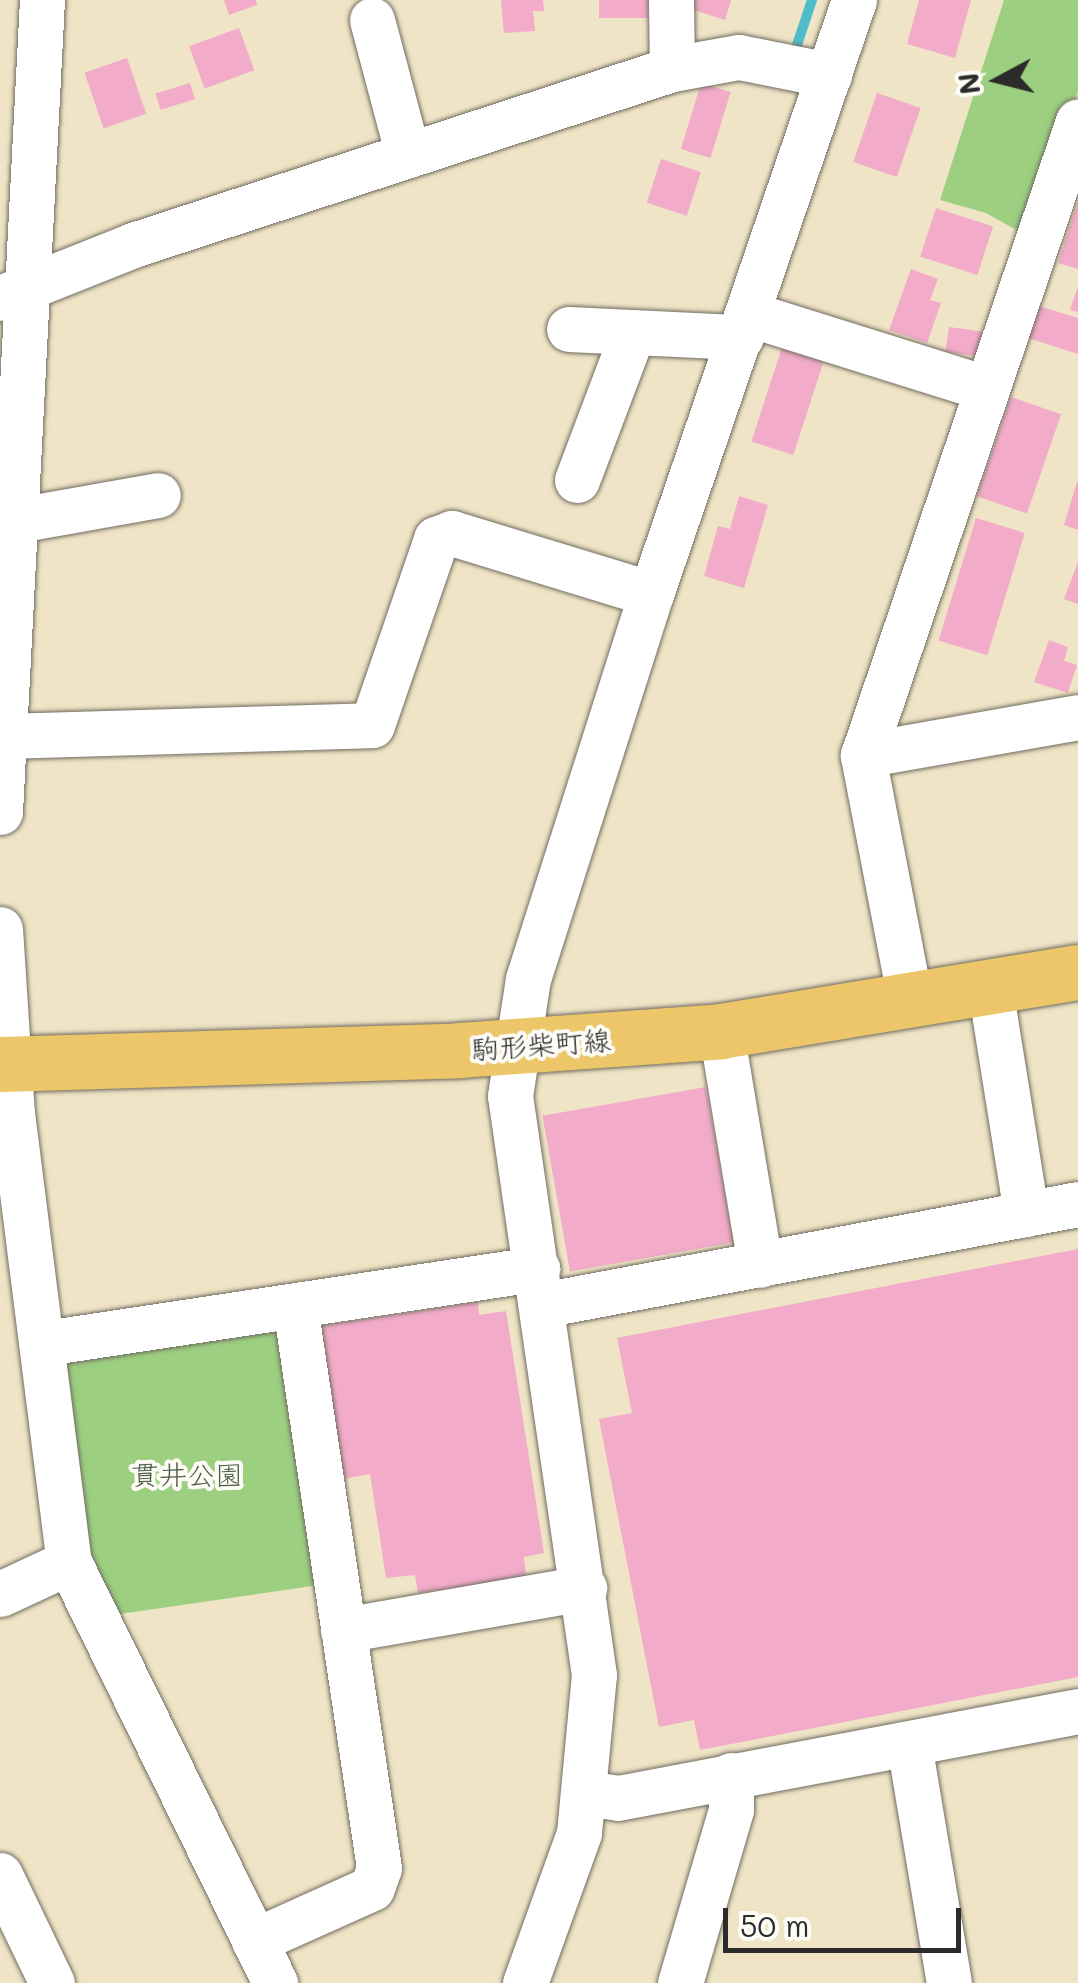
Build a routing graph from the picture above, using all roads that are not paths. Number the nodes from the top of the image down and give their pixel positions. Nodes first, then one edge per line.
1 (42, 0) edge
2 (672, 0) edge
3 (854, 0) edge
4 (372, 20) dead end
5 (672, 68) junction
6 (829, 75) junction
7 (1078, 121) edge
8 (408, 155) junction
9 (1067, 188) edge
10 (14, 193) edge
11 (12, 293) edge
12 (745, 325) junction
13 (569, 329) dead end
14 (633, 332) junction
15 (985, 388) junction
16 (578, 480) dead end
17 (158, 495) dead end
18 (18, 520) junction
19 (651, 594) junction
20 (1078, 717) edge
21 (4, 736) junction
22 (863, 756) junction
23 (0, 812) edge
24 (0, 930) edge
25 (1078, 972) edge
26 (990, 988) junction
27 (910, 1000) junction
28 (721, 1031) junction
29 (518, 1046) junction
30 (5, 1064) edge
31 (1078, 1204) edge
32 (1026, 1214) junction
33 (760, 1265) junction
34 (540, 1287) junction
35 (294, 1306) junction
36 (45, 1343) junction
37 (68, 1562) junction
38 (584, 1588) junction
39 (0, 1594) edge
40 (344, 1630) junction
41 (1078, 1711) edge
42 (908, 1744) junction
43 (730, 1775) junction
44 (584, 1793) junction
45 (0, 1875) edge
46 (254, 1940) junction
47 (52, 1983) edge
48 (275, 1983) edge
49 (525, 1983) edge
50 (680, 1983) edge
51 (949, 1983) edge

1 - 10 street
2 - 5 street
3 - 6 street
4 - 8 street
5 - 6 street
5 - 8 street
6 - 12 street
7 - 9 street
8 - 11 street
9 - 15 street
10 - 11 street
11 - 18 street
12 - 14 street
12 - 15 street
12 - 19 street
13 - 14 street
14 - 16 street
15 - 22 street
17 - 18 street
18 - 21 street
19 - 21 street
19 - 29 street
20 - 22 street
21 - 23 street
22 - 27 street
24 - 30 street
25 - 26 main road, 駒形柴町線
26 - 27 main road, 駒形柴町線
26 - 32 street
27 - 28 main road, 駒形柴町線
28 - 29 main road, 駒形柴町線
28 - 33 street
29 - 30 main road, 駒形柴町線
29 - 34 street
30 - 36 street
31 - 32 street
32 - 33 street
33 - 34 street
34 - 35 street
34 - 38 street
35 - 36 street
35 - 40 street
36 - 37 street
37 - 39 street
37 - 46 street
38 - 40 street
38 - 44 street
40 - 46 street
41 - 42 street
42 - 43 street
42 - 51 street
43 - 44 street
43 - 50 street
44 - 49 street
45 - 47 street
46 - 48 street

